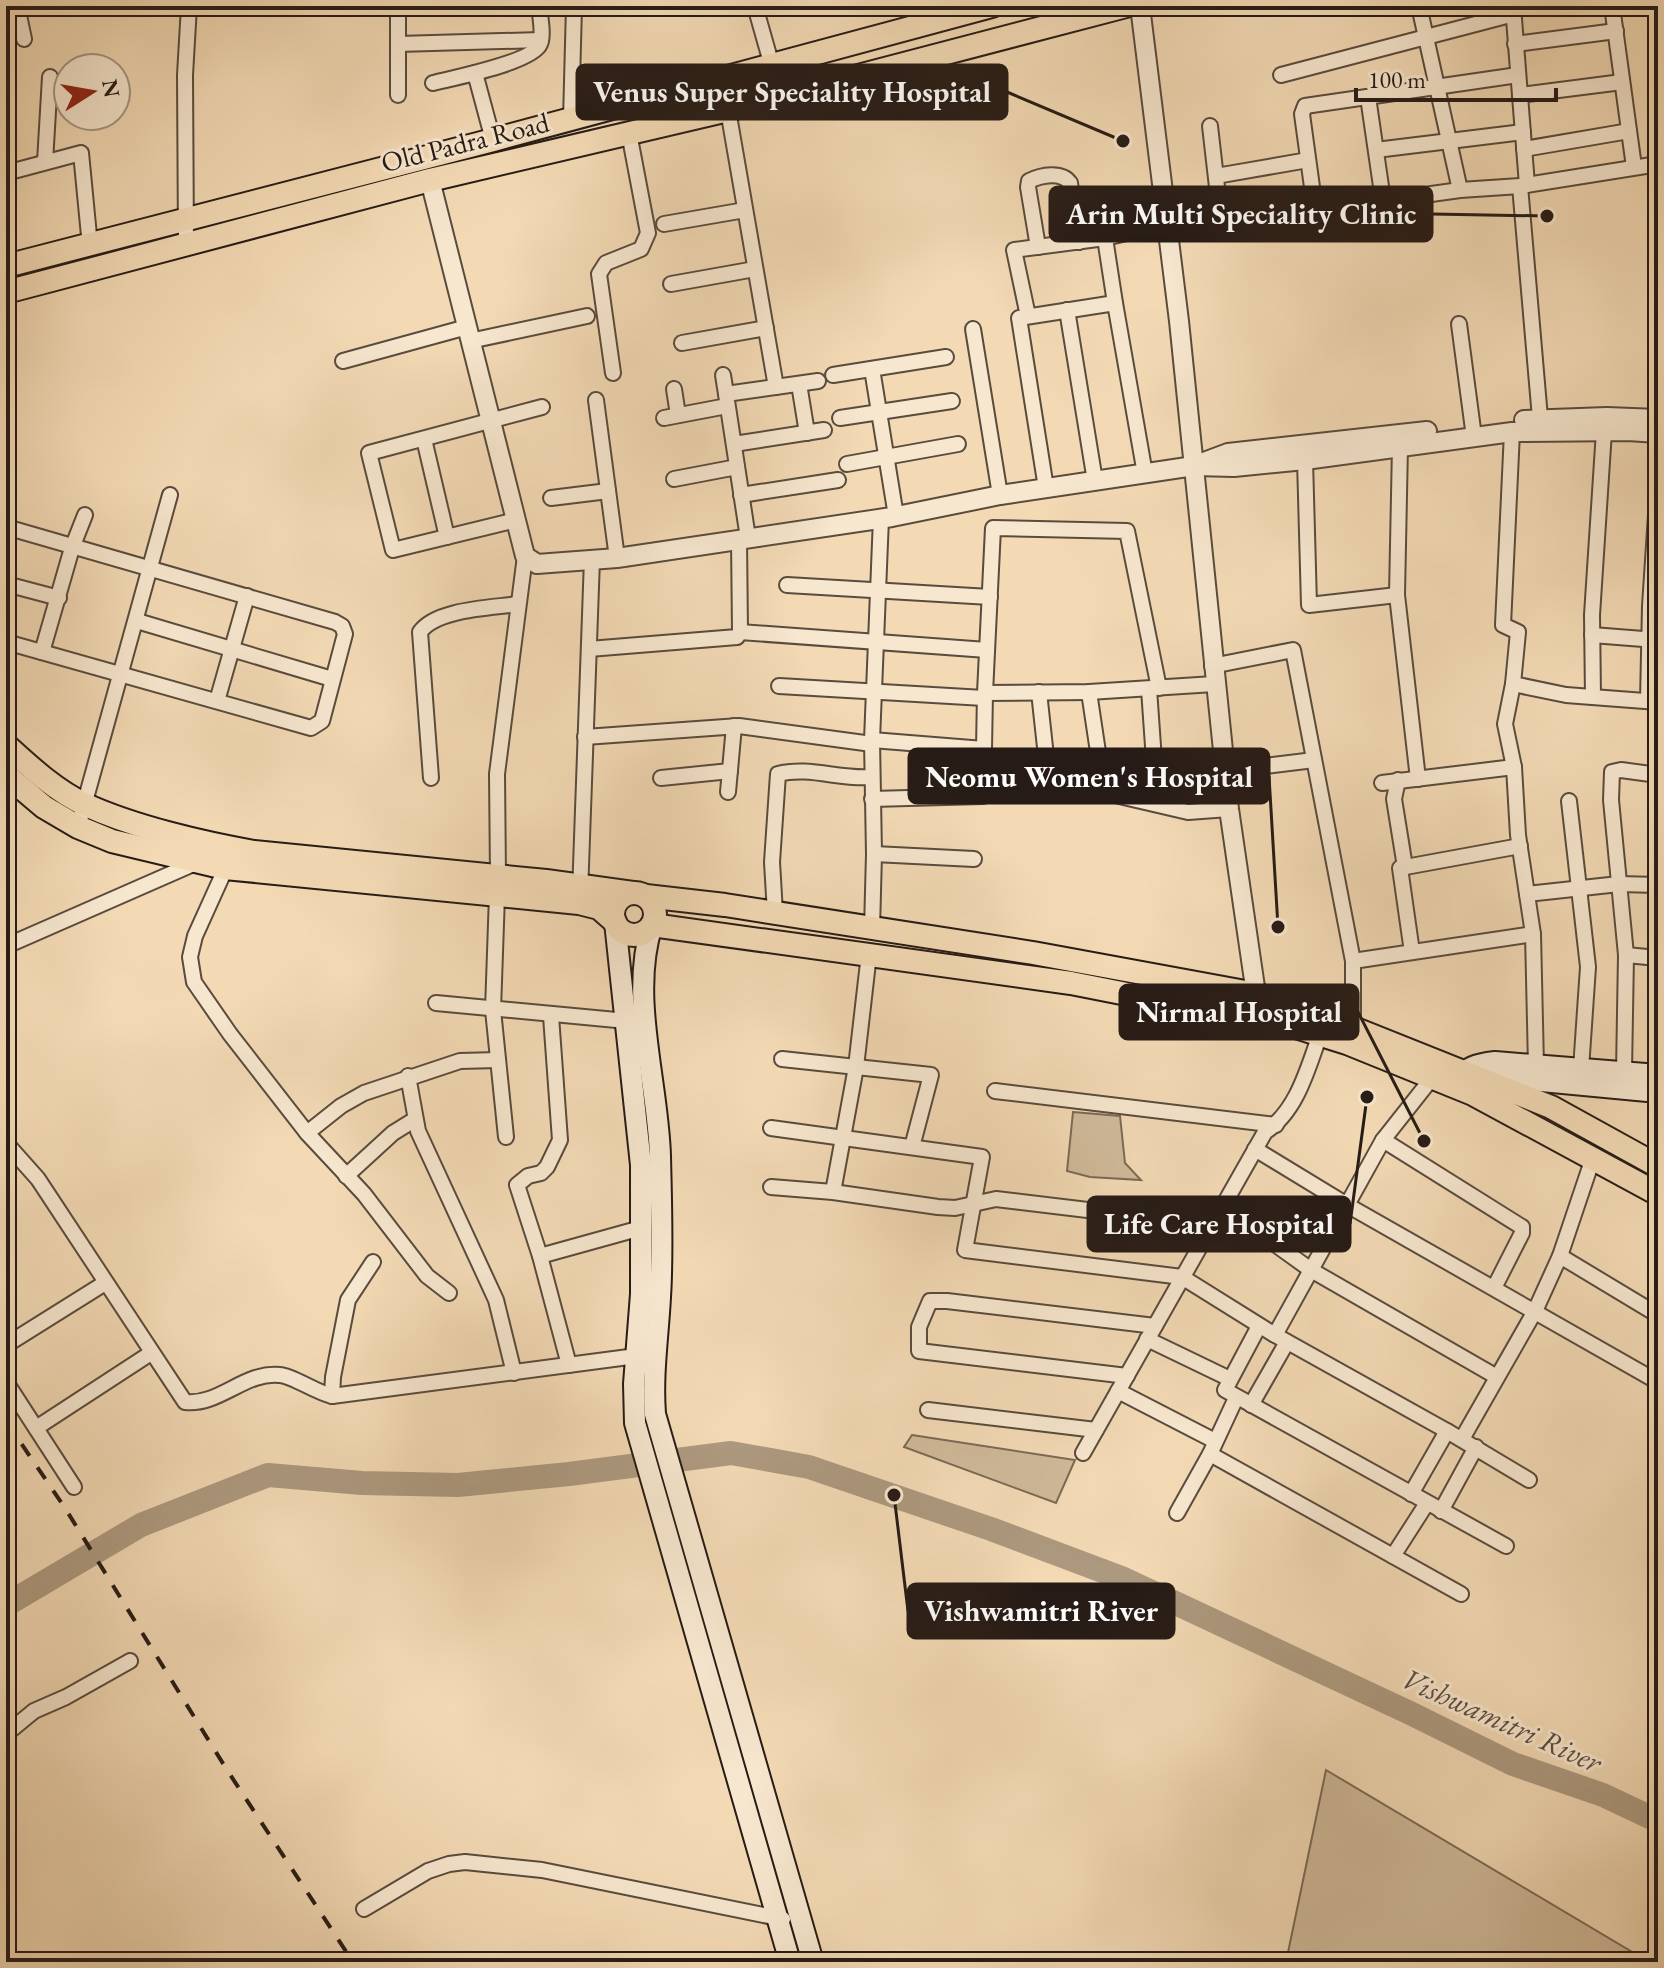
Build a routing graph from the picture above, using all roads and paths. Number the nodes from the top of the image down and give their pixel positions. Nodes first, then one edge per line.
1 (17, 6) edge
2 (189, 6) edge
3 (398, 6) edge
4 (539, 6) edge
5 (574, 6) edge
6 (755, 6) edge
7 (1126, 6) edge
8 (1140, 6) edge
9 (1419, 6) edge
10 (1612, 6) edge
11 (977, 8) edge
12 (1514, 10) edge
13 (1616, 31) junction
14 (1426, 36) junction
15 (24, 39) dead end
16 (541, 40) junction
17 (398, 44) junction
18 (1515, 44) junction
19 (772, 66) junction
20 (475, 73) junction
21 (1281, 75) dead end
22 (1518, 75) junction
23 (50, 77) dead end
24 (1622, 82) junction
25 (433, 83) dead end
26 (1437, 86) junction
27 (398, 95) dead end
28 (1520, 95) junction
29 (1368, 97) junction
30 (728, 110) junction
31 (571, 120) junction
32 (1210, 126) dead end
33 (1629, 131) junction
34 (1523, 132) junction
35 (629, 133) junction
36 (493, 140) junction
37 (1449, 140) junction
38 (1524, 149) junction
39 (1376, 150) junction
40 (1308, 160) junction
41 (45, 162) junction
42 (1658, 164) edge
43 (1634, 167) junction
44 (6, 173) edge
45 (1216, 176) junction
46 (430, 180) junction
47 (1523, 186) junction
48 (1460, 190) junction
49 (1383, 200) junction
50 (1315, 209) junction
51 (745, 210) junction
52 (184, 221) junction
53 (1221, 222) junction
54 (664, 224) dead end
55 (1166, 228) junction
56 (1105, 238) junction
57 (1079, 242) junction
58 (186, 245) junction
59 (90, 246) junction
60 (1038, 247) junction
61 (6, 266) edge
62 (755, 269) junction
63 (671, 284) dead end
64 (6, 292) edge
65 (1115, 303) junction
66 (1067, 310) junction
67 (587, 316) dead end
68 (1028, 316) junction
69 (1459, 324) dead end
70 (766, 328) junction
71 (973, 329) dead end
72 (469, 334) junction
73 (682, 343) dead end
74 (946, 357) dead end
75 (343, 361) dead end
76 (872, 369) junction
77 (613, 373) dead end
78 (723, 375) dead end
79 (833, 375) dead end
80 (818, 381) dead end
81 (799, 384) junction
82 (776, 387) junction
83 (674, 389) dead end
84 (596, 400) dead end
85 (727, 400) junction
86 (952, 401) dead end
87 (542, 407) dead end
88 (879, 413) junction
89 (840, 418) dead end
90 (1540, 418) junction
91 (1658, 419) edge
92 (491, 421) junction
93 (824, 430) dead end
94 (1604, 431) junction
95 (1473, 432) junction
96 (1512, 432) junction
97 (807, 433) junction
98 (1658, 433) edge
99 (424, 439) junction
100 (734, 444) junction
101 (958, 444) dead end
102 (1400, 446) junction
103 (886, 457) junction
104 (1305, 460) junction
105 (847, 464) dead end
106 (1194, 466) junction
107 (737, 467) junction
108 (1145, 474) junction
109 (674, 479) dead end
110 (838, 480) dead end
111 (1095, 481) junction
112 (1658, 484) edge
113 (1046, 488) junction
114 (608, 491) junction
115 (170, 495) dead end
116 (741, 495) junction
117 (1000, 495) junction
118 (551, 498) dead end
119 (85, 515) dead end
120 (888, 517) junction
121 (516, 520) junction
122 (6, 527) edge
123 (447, 537) junction
124 (744, 539) junction
125 (72, 548) junction
126 (525, 556) junction
127 (617, 558) junction
128 (592, 559) junction
129 (151, 569) junction
130 (6, 584) edge
131 (787, 585) dead end
132 (878, 590) junction
133 (1397, 595) junction
134 (247, 596) junction
135 (990, 597) junction
136 (59, 598) junction
137 (518, 604) junction
138 (1654, 607) edge
139 (137, 621) junction
140 (740, 632) junction
141 (1592, 635) junction
142 (1653, 639) edge
143 (876, 641) junction
144 (6, 642) edge
145 (232, 649) junction
146 (589, 649) junction
147 (987, 650) junction
148 (42, 652) junction
149 (119, 674) junction
150 (1213, 675) junction
151 (332, 679) junction
152 (1513, 684) junction
153 (779, 686) dead end
154 (1154, 688) junction
155 (1039, 692) junction
156 (1089, 692) junction
157 (874, 693) junction
158 (984, 695) junction
159 (1593, 697) junction
160 (217, 701) junction
161 (1653, 701) edge
162 (734, 726) junction
163 (585, 737) junction
164 (872, 742) junction
165 (6, 745) edge
166 (984, 749) junction
167 (1314, 760) junction
168 (1514, 767) junction
169 (730, 771) junction
170 (1224, 771) junction
171 (6, 775) edge
172 (1658, 775) edge
173 (872, 777) junction
174 (431, 778) dead end
175 (661, 778) dead end
176 (1418, 779) junction
177 (1398, 780) junction
178 (1382, 783) dead end
179 (1049, 784) junction
180 (728, 792) dead end
181 (1104, 792) junction
182 (982, 796) junction
183 (872, 799) junction
184 (1569, 801) dead end
185 (1157, 803) junction
186 (84, 804) junction
187 (1229, 809) junction
188 (78, 827) junction
189 (1520, 846) junction
190 (874, 854) junction
191 (218, 856) junction
192 (974, 859) dead end
193 (1405, 867) junction
194 (1619, 884) junction
195 (1658, 885) edge
196 (498, 886) junction
197 (1579, 888) junction
198 (580, 894) junction
199 (639, 894) junction
200 (1527, 894) junction
201 (775, 913) junction
202 (615, 922) junction
203 (652, 925) junction
204 (872, 929) junction
205 (1533, 934) junction
206 (6, 946) edge
207 (1412, 952) junction
208 (869, 954) junction
209 (1626, 955) junction
210 (1658, 958) edge
211 (1353, 961) junction
212 (436, 1003) dead end
213 (1255, 1005) junction
214 (493, 1010) junction
215 (551, 1016) junction
216 (627, 1021) junction
217 (1323, 1026) junction
218 (1353, 1028) junction
219 (782, 1059) dead end
220 (498, 1060) junction
221 (1536, 1066) junction
222 (856, 1067) junction
223 (1581, 1069) junction
224 (1624, 1072) junction
225 (1658, 1075) edge
226 (408, 1076) junction
227 (1461, 1082) junction
228 (995, 1091) dead end
229 (1658, 1092) edge
230 (414, 1120) junction
231 (1276, 1125) junction
232 (771, 1128) dead end
233 (307, 1133) junction
234 (506, 1137) dead end
235 (845, 1139) junction
236 (1383, 1140) junction
237 (6, 1143) edge
238 (912, 1147) junction
239 (1255, 1149) junction
240 (1593, 1158) junction
241 (1658, 1166) edge
242 (346, 1176) junction
243 (771, 1187) dead end
244 (833, 1192) junction
245 (1658, 1194) edge
246 (974, 1203) junction
247 (1347, 1205) junction
248 (1222, 1206) junction
249 (1212, 1225) junction
250 (641, 1228) junction
251 (540, 1256) junction
252 (1560, 1256) junction
253 (373, 1262) dead end
254 (1311, 1270) junction
255 (1182, 1277) junction
256 (105, 1283) junction
257 (1494, 1288) junction
258 (449, 1293) dead end
259 (1535, 1311) junction
260 (1658, 1315) edge
261 (1259, 1326) junction
262 (1151, 1332) junction
263 (1281, 1338) junction
264 (6, 1345) edge
265 (151, 1353) junction
266 (645, 1355) junction
267 (569, 1365) junction
268 (514, 1373) junction
269 (1127, 1376) junction
270 (1497, 1377) junction
271 (1230, 1379) junction
272 (6, 1382) edge
273 (1658, 1382) edge
274 (1118, 1391) junction
275 (332, 1396) junction
276 (1236, 1398) junction
277 (1251, 1405) junction
278 (928, 1410) dead end
279 (36, 1428) junction
280 (1096, 1430) junction
281 (1447, 1431) junction
282 (1462, 1439) junction
283 (1476, 1447) junction
284 (1212, 1448) junction
285 (1083, 1453) dead end
286 (1529, 1480) dead end
287 (74, 1487) dead end
288 (1411, 1494) junction
289 (1427, 1503) junction
290 (1441, 1511) junction
291 (1177, 1513) dead end
292 (1506, 1546) dead end
293 (1393, 1556) junction
294 (1461, 1594) dead end
295 (130, 1661) dead end
296 (6, 1734) edge
297 (364, 1909) dead end
298 (777, 1918) junction
299 (801, 1922) junction
300 (790, 1962) edge
301 (813, 1962) edge

1 - 15 street
2 - 52 street
3 - 17 street
4 - 16 street
5 - 31 street
6 - 19 street
7 - 30 main road, Old Padra Road
8 - 55 street
9 - 14 street
10 - 13 street
11 - 19 main road, Old Padra Road
12 - 14 street
12 - 18 street
13 - 18 street
13 - 24 street
14 - 21 street
14 - 26 street
16 - 17 street
16 - 20 street
17 - 27 street
18 - 22 street
19 - 31 main road, Old Padra Road
20 - 25 street
20 - 36 street
22 - 26 street
22 - 28 street
23 - 41 street
24 - 28 street
24 - 33 street
26 - 29 street
26 - 37 street
28 - 34 street
29 - 39 street
29 - 40 street
30 - 35 main road, Old Padra Road
30 - 51 street
31 - 36 main road, Old Padra Road
32 - 45 street
33 - 38 street
33 - 43 street
34 - 37 street
34 - 38 street
35 - 46 main road, Old Padra Road
35 - 77 street
36 - 52 main road, Old Padra Road
37 - 39 street
37 - 48 street
38 - 47 street
39 - 49 street
40 - 45 street
40 - 50 street
41 - 44 street
41 - 59 street
42 - 43 street
43 - 47 street
45 - 53 street
46 - 58 main road, Old Padra Road
46 - 72 street
47 - 48 street
47 - 90 street
48 - 49 street
49 - 50 street
50 - 53 street
51 - 54 street
51 - 62 street
52 - 58 street
52 - 59 main road, Old Padra Road
53 - 55 street
55 - 56 street
55 - 106 street
56 - 57 street
56 - 65 street
57 - 60 street
57 - 60 street
58 - 64 main road, Old Padra Road
59 - 61 main road, Old Padra Road
60 - 68 street
62 - 63 street
62 - 70 street
65 - 66 street
65 - 108 street
66 - 68 street
66 - 111 street
67 - 72 street
68 - 113 street
69 - 95 street
70 - 73 street
70 - 82 street
71 - 117 street
72 - 75 street
72 - 92 street
74 - 76 street
76 - 79 street
76 - 88 street
78 - 85 street
80 - 81 street
81 - 82 street
81 - 97 street
82 - 85 street
83 - 85 street
84 - 114 street
85 - 100 street
86 - 88 street
87 - 92 street
88 - 89 street
88 - 103 street
90 - 91 street
90 - 95 street
92 - 99 street
92 - 121 street
93 - 97 street
94 - 96 street
94 - 98 street
94 - 141 street
95 - 96 street
95 - 102 street
95 - 106 street
96 - 152 street
97 - 100 street
99 - 123 street
99 - 123 street
100 - 107 street
101 - 103 street
102 - 104 street
102 - 133 street
103 - 105 street
103 - 120 street
104 - 106 street
104 - 133 street
106 - 108 street
106 - 150 street
107 - 109 street
107 - 116 street
108 - 111 street
110 - 116 street
111 - 113 street
112 - 138 street
113 - 117 street
114 - 118 street
114 - 127 street
115 - 129 street
116 - 124 street
117 - 120 street
119 - 125 street
120 - 124 street
120 - 132 street
121 - 123 street
121 - 126 street
122 - 125 street
124 - 127 street
124 - 140 street
125 - 129 street
125 - 136 street
126 - 128 street
126 - 137 street
127 - 128 street
128 - 146 street
129 - 134 street
129 - 139 street
130 - 136 street
131 - 132 street
132 - 135 street
132 - 143 street
133 - 176 street
134 - 145 street
134 - 151 street
135 - 147 street
135 - 154 street
136 - 148 street
137 - 174 street
137 - 196 street
138 - 142 street
139 - 145 street
139 - 149 street
140 - 143 street
140 - 146 street
141 - 142 street
141 - 159 street
142 - 161 street
143 - 147 street
143 - 157 street
144 - 148 street
145 - 151 street
145 - 160 street
146 - 163 street
147 - 158 street
148 - 149 street
149 - 160 street
149 - 186 street
150 - 154 street
150 - 167 street
150 - 170 street
151 - 160 street
152 - 159 street
152 - 168 street
153 - 157 street
154 - 156 street
154 - 185 street
155 - 156 street
155 - 158 street
155 - 179 street
156 - 181 street
157 - 158 street
157 - 164 street
158 - 166 street
159 - 161 street
162 - 163 street
162 - 164 street
162 - 169 street
163 - 198 street
164 - 166 street
164 - 173 street
165 - 186 main road
166 - 182 street
167 - 170 street
167 - 211 street
168 - 176 street
168 - 189 street
169 - 175 street
169 - 180 street
170 - 187 street
171 - 188 main road
172 - 194 street
173 - 183 street
173 - 201 street
176 - 177 street
177 - 178 street
177 - 193 street
179 - 181 street
179 - 182 street
181 - 185 street
182 - 183 street
183 - 190 street
184 - 197 street
185 - 187 street
186 - 188 street
186 - 191 main road
187 - 213 street
188 - 191 main road
189 - 193 street
189 - 200 street
190 - 192 street
190 - 204 street
191 - 196 main road
191 - 206 street
191 - 233 street
193 - 207 street
194 - 195 street
194 - 197 street
194 - 209 street
196 - 198 main road
196 - 214 street
197 - 200 street
197 - 223 street
198 - 199 main road
198 - 202 main road
199 - 201 main road
199 - 202 main road
199 - 203 main road
200 - 205 street
201 - 204 main road
202 - 203 main road
202 - 216 main road
203 - 208 main road
203 - 266 main road
204 - 213 main road
205 - 207 street
205 - 221 street
207 - 211 street
208 - 213 main road
208 - 222 street
209 - 210 street
209 - 224 street
211 - 218 street
212 - 214 street
213 - 217 main road
214 - 215 street
214 - 220 street
215 - 216 street
215 - 251 street
216 - 250 main road
217 - 218 main road
217 - 227 main road
217 - 231 street
218 - 227 main road
219 - 222 street
220 - 226 street
220 - 234 street
221 - 223 main road
221 - 227 main road
222 - 235 street
222 - 238 street
223 - 224 main road
224 - 225 main road
226 - 230 street
226 - 233 street
227 - 229 main road
227 - 236 street
227 - 240 main road
227 - 241 main road
228 - 231 street
230 - 242 street
230 - 268 street
231 - 239 street
232 - 235 street
233 - 242 street
235 - 238 street
235 - 244 street
236 - 247 street
236 - 257 street
237 - 256 street
238 - 246 street
239 - 247 street
239 - 248 street
240 - 245 main road
240 - 252 street
242 - 258 street
243 - 244 street
244 - 246 street
246 - 249 street
246 - 255 street
247 - 254 street
247 - 257 street
248 - 249 street
248 - 254 street
249 - 255 street
250 - 251 street
250 - 266 main road
251 - 267 street
252 - 259 street
252 - 260 street
253 - 275 street
254 - 263 street
254 - 270 street
255 - 261 street
255 - 262 street
256 - 264 street
256 - 265 street
257 - 259 street
259 - 270 street
259 - 273 street
261 - 263 street
261 - 271 street
262 - 269 street
262 - 269 street
262 - 271 street
263 - 277 street
263 - 281 street
265 - 275 street
265 - 279 street
266 - 267 street
266 - 298 main road
266 - 299 main road
267 - 268 street
268 - 275 street
269 - 274 street
270 - 282 street
271 - 276 street
272 - 279 street
274 - 280 street
274 - 284 street
276 - 277 street
276 - 284 street
277 - 288 street
278 - 280 street
279 - 287 street
280 - 285 street
281 - 282 street
281 - 288 street
282 - 283 street
283 - 286 street
283 - 290 street
284 - 291 street
284 - 293 street
288 - 289 street
289 - 290 street
289 - 293 street
290 - 292 street
293 - 294 street
295 - 296 street
297 - 298 street
298 - 299 street
298 - 300 main road
299 - 301 main road

